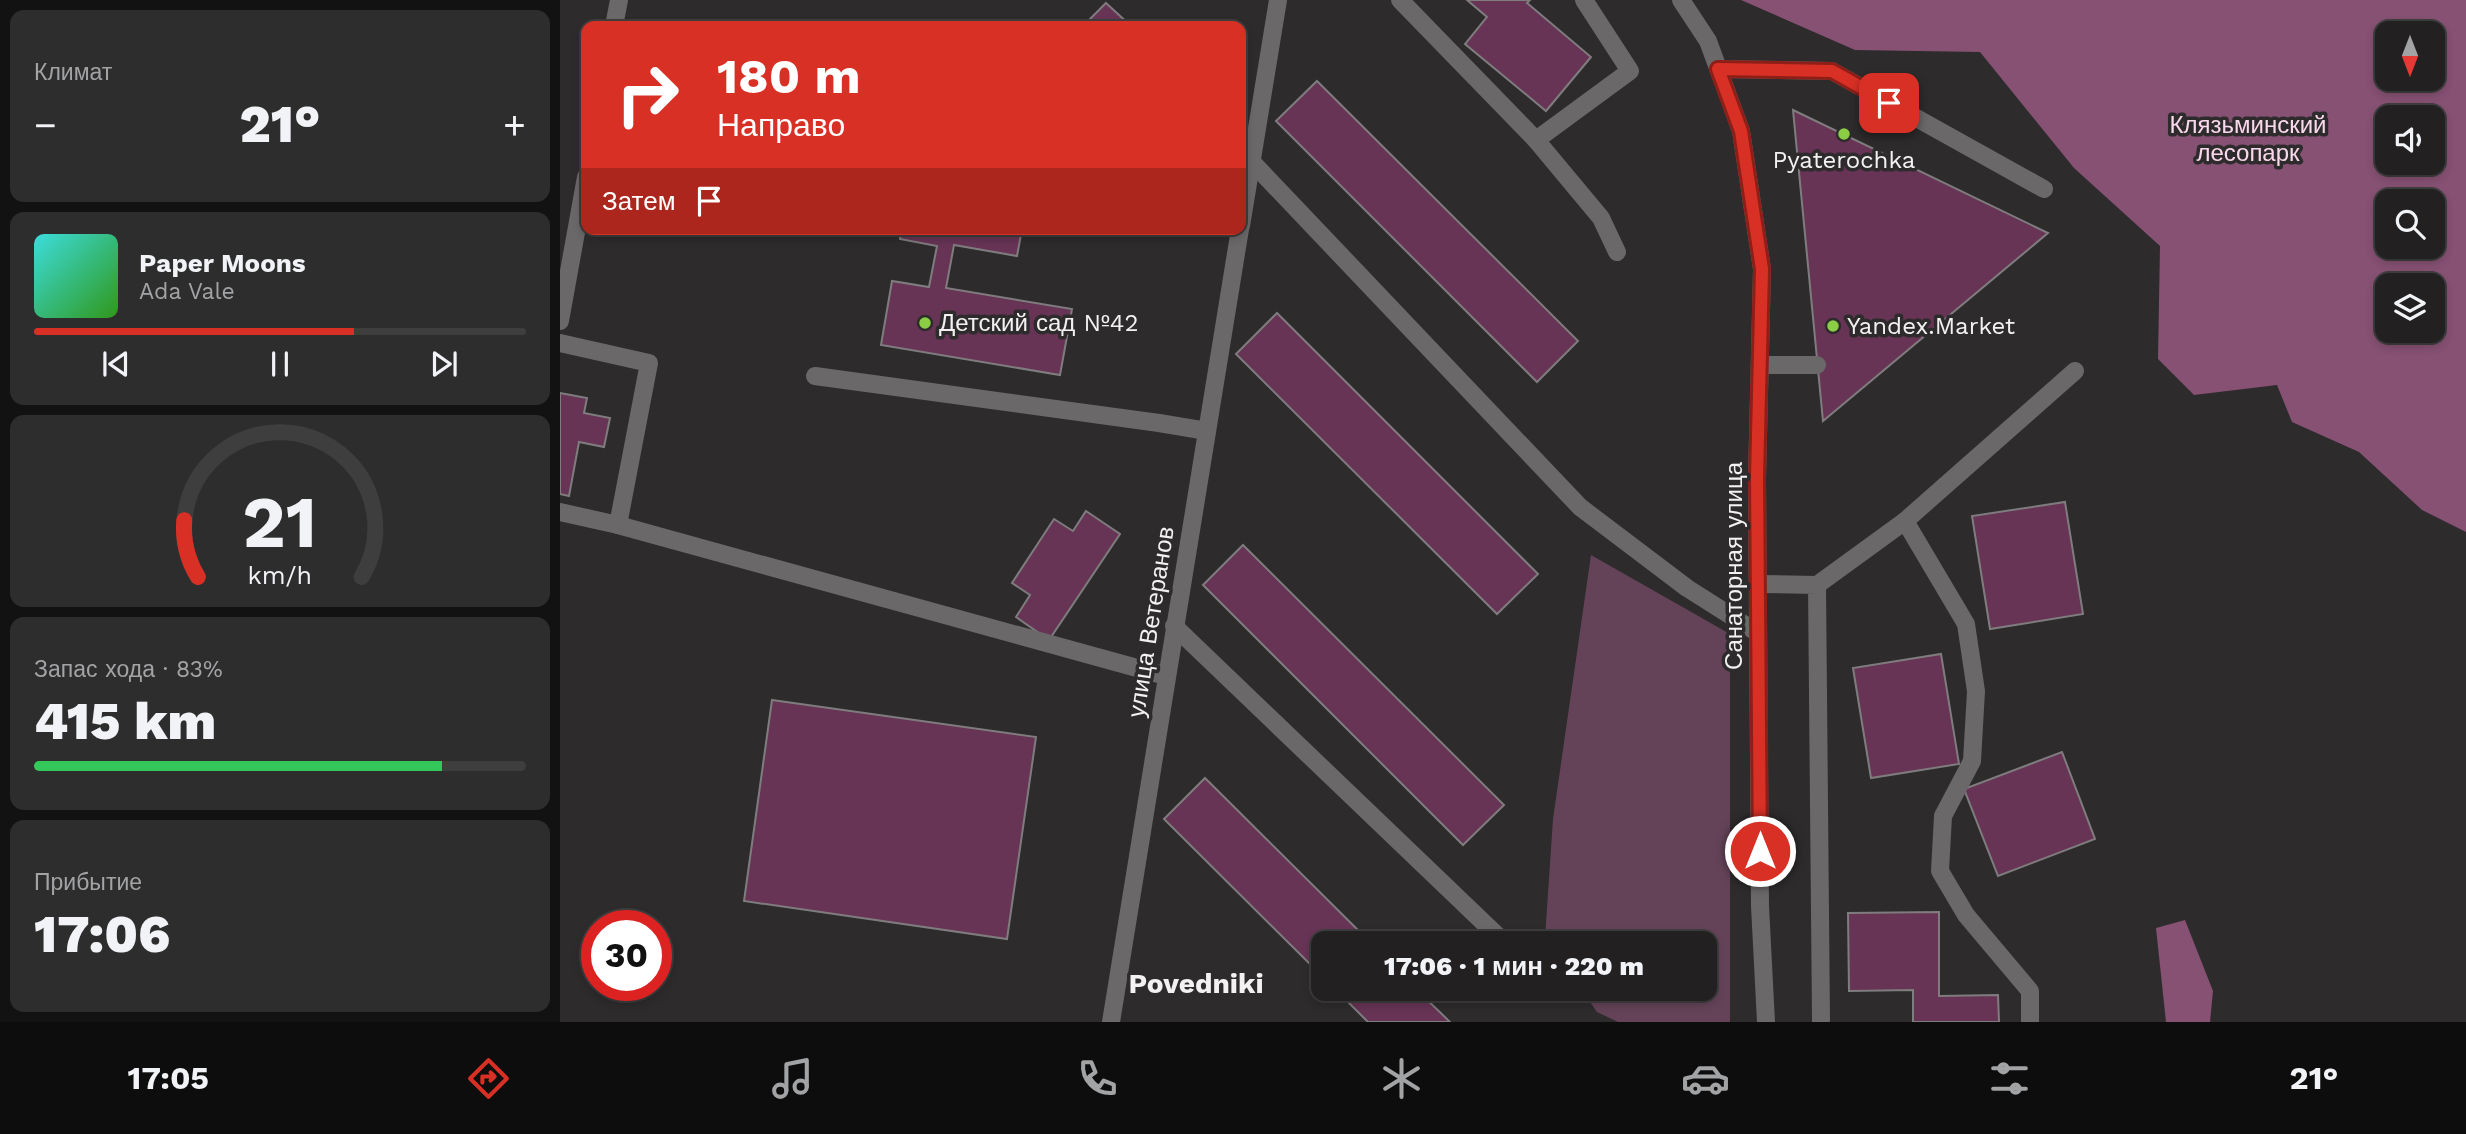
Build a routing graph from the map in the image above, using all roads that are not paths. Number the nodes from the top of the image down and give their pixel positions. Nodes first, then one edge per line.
1 (619, 0) edge
2 (1278, 0) edge
3 (1400, 0) edge
4 (1584, 0) edge
5 (1681, 0) edge
6 (615, 21) edge
7 (1718, 69) junction
8 (1536, 140) junction
9 (1251, 161) junction
10 (2044, 189) dead end
11 (1246, 191) edge
12 (581, 205) edge
13 (1239, 235) edge
14 (1617, 252) dead end
15 (560, 321) edge
16 (560, 343) edge
17 (1760, 365) junction
18 (1817, 365) dead end
19 (2075, 371) dead end
20 (816, 376) dead end
21 (1207, 431) junction
22 (560, 512) edge
23 (1905, 521) junction
24 (618, 525) junction
25 (1758, 584) junction
26 (1817, 586) junction
27 (1174, 626) junction
28 (1758, 633) junction
29 (1166, 676) junction
30 (1492, 931) edge
31 (1111, 1022) edge
32 (1766, 1022) edge
33 (1821, 1022) edge
34 (2030, 1022) edge

1 - 6 street
2 - 9 street, улица Ветеранов
3 - 8 street
4 - 8 street
5 - 7 street, Санаторная улица
7 - 10 street
7 - 17 street, Санаторная улица
8 - 14 street
9 - 11 street, улица Ветеранов
9 - 28 street
12 - 15 street
13 - 21 street, улица Ветеранов
16 - 24 street
17 - 18 street
17 - 25 street, Санаторная улица
19 - 23 street
20 - 21 street
21 - 27 street, улица Ветеранов
22 - 24 street
23 - 26 street
23 - 34 street
24 - 29 street
25 - 26 street
25 - 28 street, Санаторная улица
26 - 33 street
27 - 29 street, улица Ветеранов
27 - 30 street
28 - 32 street, Санаторная улица
29 - 31 street, улица Ветеранов

